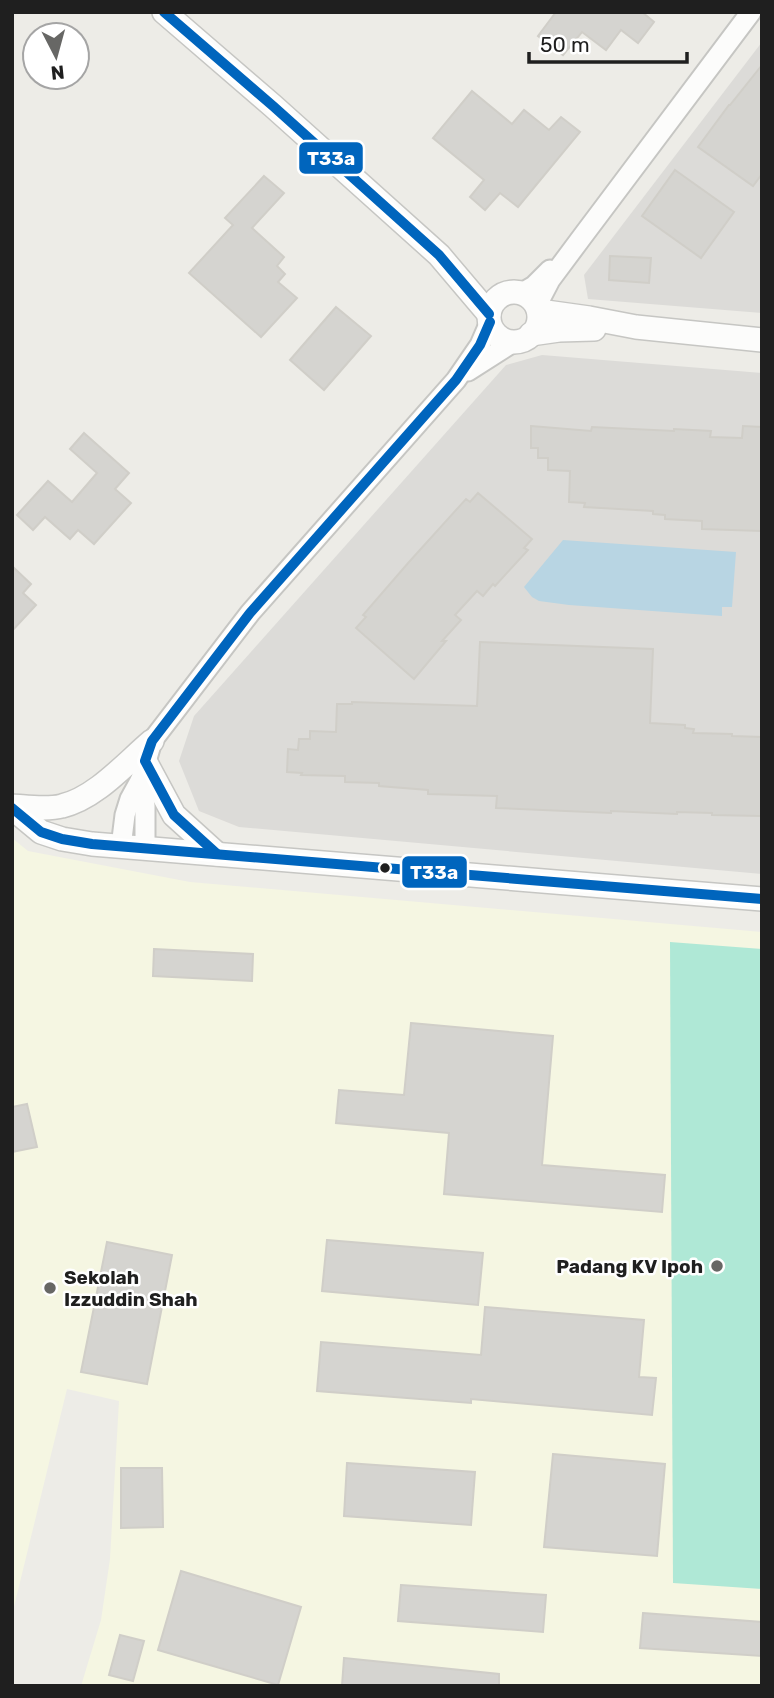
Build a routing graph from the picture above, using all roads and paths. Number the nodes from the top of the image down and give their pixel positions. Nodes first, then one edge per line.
1 (164, 12) edge
2 (751, 12) edge
3 (439, 255) junction
4 (525, 301) junction
5 (490, 318) junction
6 (636, 327) junction
7 (523, 338) junction
8 (762, 340) edge
9 (456, 380) junction
10 (146, 760) junction
11 (12, 807) edge
12 (121, 847) junction
13 (145, 849) junction
14 (217, 854) junction
15 (762, 899) edge

1 - 3 street
2 - 4 street
3 - 4 street
3 - 5 street
4 - 5 street
4 - 6 street
4 - 7 street
5 - 7 street
5 - 9 street
6 - 7 street
6 - 8 street
7 - 9 street
9 - 10 street
10 - 11 street
10 - 12 street
10 - 13 street
10 - 14 street
11 - 12 street
12 - 13 street
13 - 14 street
14 - 15 street

